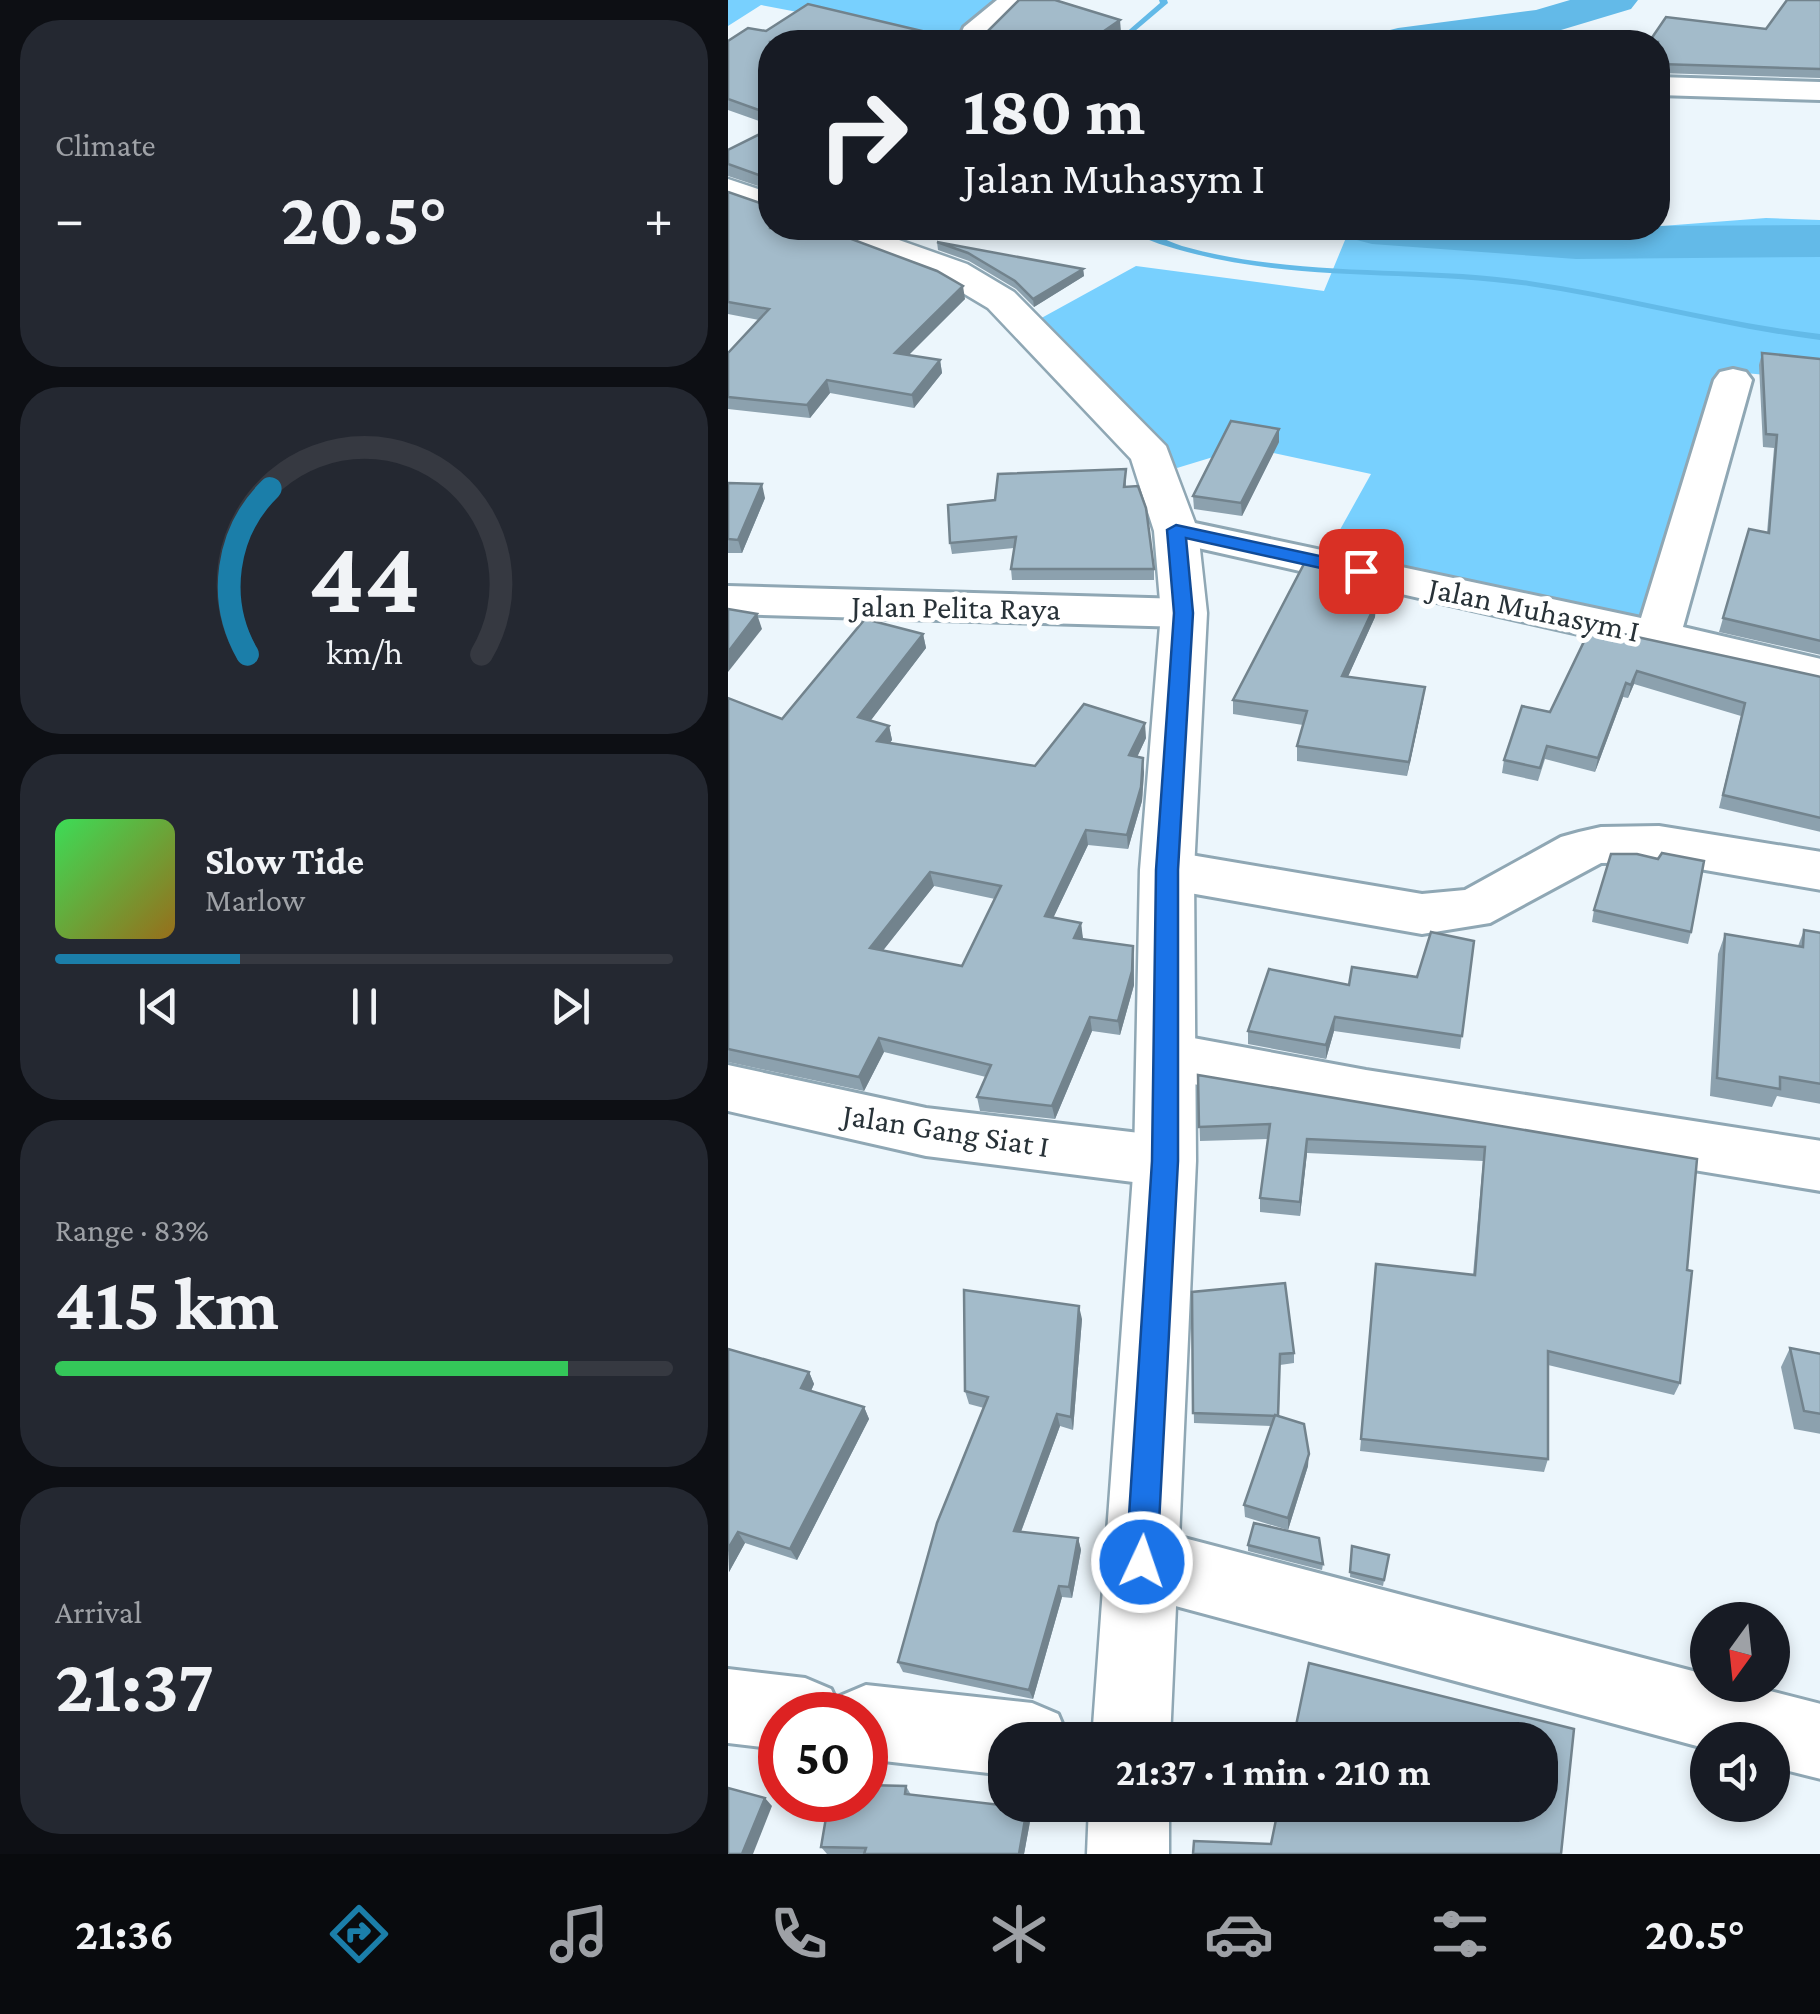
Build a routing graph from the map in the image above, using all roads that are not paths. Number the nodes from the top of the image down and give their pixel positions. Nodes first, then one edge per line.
1 (1013, 0) edge
2 (978, 30) edge
3 (1670, 86) edge
4 (1820, 91) edge
5 (728, 189) edge
6 (758, 200) edge
7 (867, 240) edge
8 (1733, 380) dead end
9 (1176, 530) junction
10 (728, 600) edge
11 (1184, 613) junction
12 (1658, 636) junction
13 (1820, 674) edge
14 (1167, 870) junction
15 (1820, 871) edge
16 (1166, 1056) junction
17 (728, 1088) edge
18 (1165, 1161) junction
19 (1820, 1166) edge
20 (1142, 1562) junction
21 (728, 1706) edge
22 (758, 1710) edge
23 (1131, 1722) edge
24 (888, 1724) edge
25 (988, 1735) edge
26 (1820, 1742) edge
27 (1129, 1822) edge
28 (1128, 1854) edge

1 - 2 street
3 - 4 street
5 - 6 main road
7 - 9 main road
8 - 12 street
9 - 11 main road
9 - 12 street, Jalan Muhasym I
10 - 11 street, Jalan Pelita Raya
11 - 14 main road
12 - 13 street, Jalan Muhasym I
14 - 15 street
14 - 16 main road
16 - 18 main road
16 - 19 street
17 - 18 street, Jalan Gang Siat I
18 - 20 main road
20 - 23 main road
20 - 26 street
21 - 22 street
24 - 25 street
27 - 28 main road

